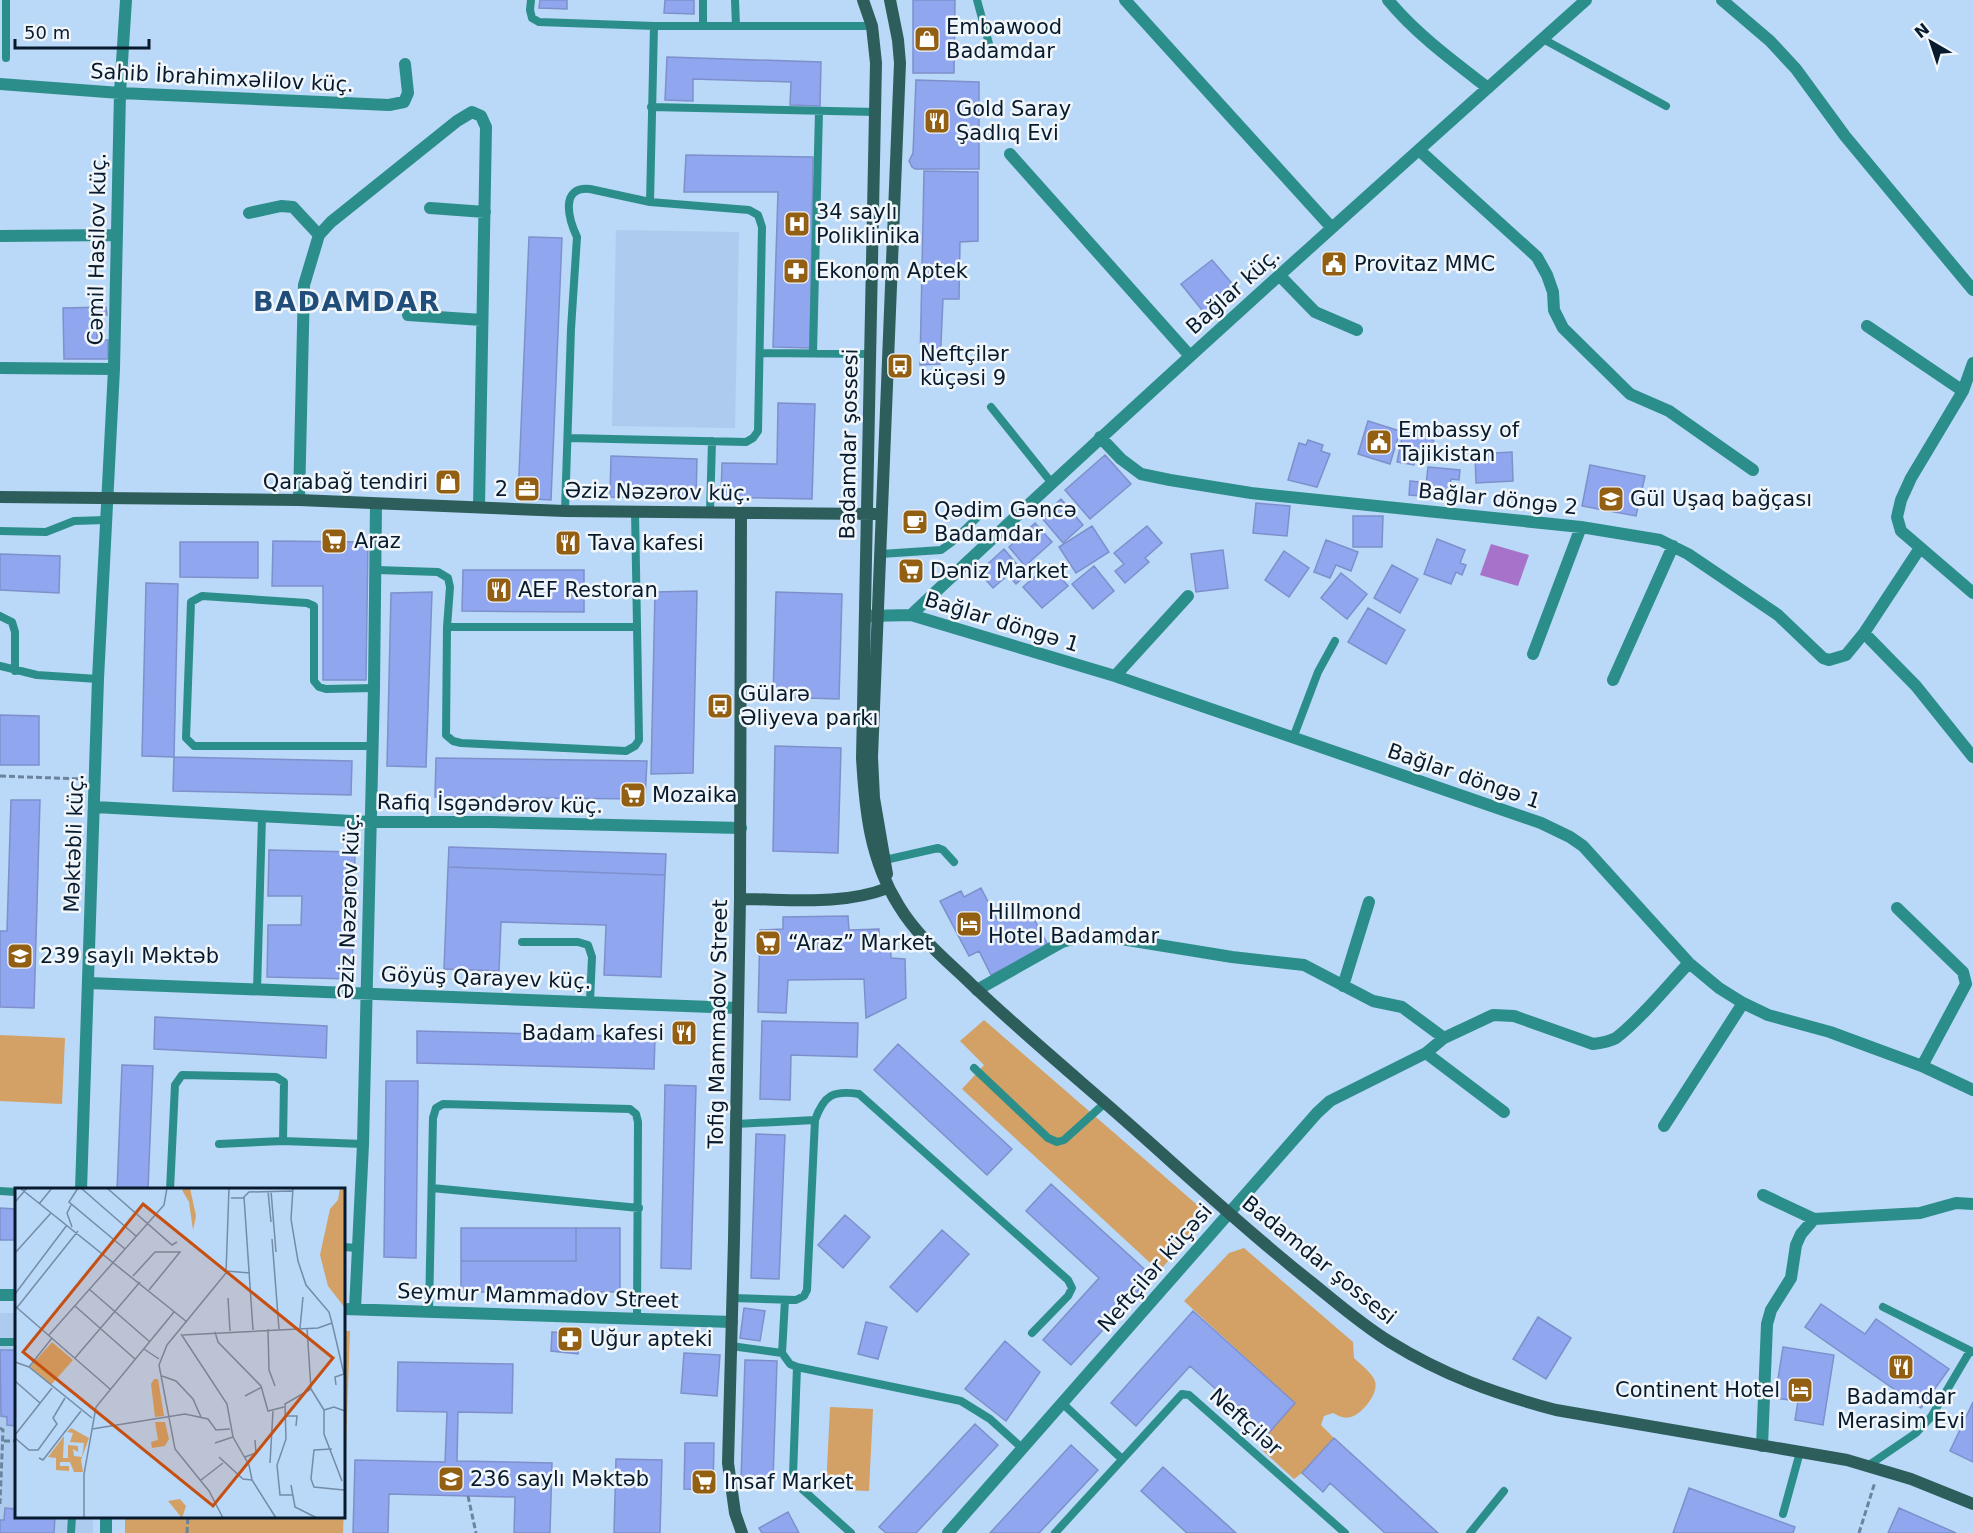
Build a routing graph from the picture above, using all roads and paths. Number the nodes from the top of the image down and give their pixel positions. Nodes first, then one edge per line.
1 (6, 0) edge
2 (126, 0) edge
3 (531, 0) edge
4 (702, 0) edge
5 (735, 0) edge
6 (863, 0) edge
7 (890, 0) edge
8 (977, 0) edge
9 (1125, 0) edge
10 (1388, 0) edge
11 (1586, 0) edge
12 (1722, 0) edge
13 (654, 26) junction
14 (703, 26) junction
15 (736, 26) junction
16 (872, 26) junction
17 (1543, 39) junction
18 (991, 51) dead end
19 (6, 58) dead end
20 (405, 64) dead end
21 (0, 84) edge
22 (1488, 88) junction
23 (120, 93) junction
24 (1666, 106) dead end
25 (651, 107) junction
26 (819, 111) junction
27 (876, 112) junction
28 (1419, 150) junction
29 (1010, 154) dead end
30 (650, 202) junction
31 (430, 208) dead end
32 (485, 212) junction
33 (249, 213) dead end
34 (1331, 227) junction
35 (117, 235) junction
36 (319, 235) junction
37 (0, 236) edge
38 (1280, 276) junction
39 (1973, 291) edge
40 (408, 315) dead end
41 (482, 320) junction
42 (1867, 326) dead end
43 (1357, 330) dead end
44 (759, 353) junction
45 (813, 353) junction
46 (870, 354) junction
47 (1190, 356) junction
48 (1973, 363) edge
49 (0, 368) edge
50 (114, 369) junction
51 (1964, 391) junction
52 (991, 407) dead end
53 (1101, 437) junction
54 (568, 438) junction
55 (712, 441) junction
56 (1753, 470) dead end
57 (1051, 482) junction
58 (0, 497) edge
59 (107, 498) junction
60 (299, 500) junction
61 (376, 504) junction
62 (479, 507) junction
63 (987, 508) dead end
64 (565, 511) junction
65 (635, 511) junction
66 (710, 512) junction
67 (741, 513) junction
68 (868, 513) junction
69 (883, 514) junction
70 (106, 520) junction
71 (1581, 527) junction
72 (0, 531) edge
73 (1673, 546) junction
74 (1920, 548) junction
75 (880, 554) junction
76 (376, 570) junction
77 (1973, 593) edge
78 (1188, 596) dead end
79 (911, 615) junction
80 (0, 616) edge
81 (865, 616) junction
82 (879, 616) junction
83 (447, 627) junction
84 (637, 627) junction
85 (1864, 633) junction
86 (1335, 641) dead end
87 (1533, 654) dead end
88 (0, 666) edge
89 (15, 671) junction
90 (1115, 676) junction
91 (98, 679) junction
92 (1613, 680) dead end
93 (374, 688) junction
94 (1293, 738) junction
95 (373, 746) junction
96 (1973, 757) edge
97 (0, 776) edge
98 (96, 779) junction
99 (94, 807) junction
100 (262, 817) junction
101 (371, 822) junction
102 (741, 828) junction
103 (885, 860) junction
104 (954, 862) dead end
105 (888, 888) junction
106 (740, 898) junction
107 (1370, 902) dead end
108 (1897, 908) dead end
109 (522, 942) dead end
110 (1689, 963) junction
111 (89, 983) junction
112 (1343, 986) junction
113 (257, 990) junction
114 (977, 990) junction
115 (366, 993) junction
116 (590, 1001) junction
117 (1743, 1003) junction
118 (738, 1008) junction
119 (1444, 1038) junction
120 (1426, 1053) junction
121 (1922, 1066) junction
122 (974, 1068) dead end
123 (1973, 1090) edge
124 (1105, 1103) junction
125 (1504, 1112) dead end
126 (815, 1120) junction
127 (736, 1125) junction
128 (1664, 1126) dead end
129 (283, 1141) junction
130 (219, 1144) dead end
131 (363, 1144) junction
132 (81, 1188) edge
133 (170, 1188) edge
134 (432, 1188) junction
135 (0, 1191) edge
136 (15, 1192) edge
137 (1763, 1195) dead end
138 (1973, 1204) edge
139 (639, 1208) junction
140 (1229, 1212) junction
141 (1814, 1219) junction
142 (345, 1247) edge
143 (357, 1248) junction
144 (0, 1294) edge
145 (15, 1295) edge
146 (732, 1298) junction
147 (785, 1300) junction
148 (1882, 1307) dead end
149 (349, 1309) edge
150 (429, 1312) junction
151 (637, 1319) junction
152 (732, 1322) junction
153 (1032, 1333) dead end
154 (731, 1346) junction
155 (1971, 1351) edge
156 (782, 1353) junction
157 (797, 1367) junction
158 (1062, 1403) junction
159 (0, 1428) edge
160 (4, 1441) junction
161 (15, 1441) edge
162 (1762, 1446) junction
163 (1022, 1448) junction
164 (1800, 1452) junction
165 (1122, 1459) junction
166 (1874, 1467) junction
167 (1504, 1491) dead end
168 (468, 1496) dead end
169 (0, 1504) edge
170 (1973, 1504) edge
171 (1783, 1514) dead end
172 (72, 1518) edge
173 (188, 1518) edge
174 (71, 1533) edge
175 (187, 1533) edge
176 (476, 1533) edge
177 (742, 1533) edge
178 (851, 1533) edge
179 (948, 1533) edge
180 (1055, 1533) edge
181 (1345, 1533) edge
182 (1470, 1533) edge
183 (1859, 1533) edge

1 - 19 lane
2 - 23 street, Cəmil Hasilov küç.
3 - 13 lane
4 - 14 lane
5 - 15 lane
6 - 16 main road, Badamdar şossesi
7 - 69 main road, Badamdar şossesi
8 - 18 lane
9 - 34 street
10 - 22 street
11 - 17 street, Bağlar küç.
12 - 39 street
13 - 14 lane
13 - 25 lane
14 - 15 lane
15 - 16 lane
16 - 27 main road, Badamdar şossesi
17 - 22 street, Bağlar küç.
17 - 24 lane
20 - 23 street, Sahib İbrahimxəlilov küç.
21 - 23 street, Sahib İbrahimxəlilov küç.
22 - 28 street, Bağlar küç.
23 - 35 street, Cəmil Hasilov küç.
25 - 26 lane
25 - 30 lane
26 - 27 lane
26 - 45 lane
27 - 46 main road, Badamdar şossesi
28 - 34 street, Bağlar küç.
28 - 56 street
29 - 47 street
30 - 44 lane
30 - 54 lane
31 - 32 street
32 - 36 street
32 - 41 street
33 - 36 street
34 - 38 street, Bağlar küç.
35 - 37 street
35 - 50 street, Cəmil Hasilov küç.
36 - 60 street
38 - 43 street
38 - 47 street, Bağlar küç.
40 - 41 street
41 - 62 street
42 - 51 street
44 - 45 lane
44 - 55 lane
45 - 46 lane
46 - 68 main road, Badamdar şossesi
47 - 53 street, Bağlar küç.
48 - 51 street
49 - 50 street
50 - 59 street, Cəmil Hasilov küç.
51 - 74 street
52 - 57 lane
53 - 57 street, Bağlar küç.
53 - 71 street, Bağlar döngə 2
54 - 55 lane
54 - 64 lane
55 - 66 lane
57 - 79 street, Bağlar küç.
58 - 59 main road, Əziz Nəzərov küç.
59 - 60 main road, Əziz Nəzərov küç.
59 - 70 street, Məktəbli küç.
60 - 61 main road, Əziz Nəzərov küç.
61 - 62 main road, Əziz Nəzərov küç.
61 - 76 street, Əziz Nəzərov küç.
62 - 64 main road, Əziz Nəzərov küç.
63 - 75 lane
64 - 65 main road, Əziz Nəzərov küç.
65 - 66 main road, Əziz Nəzərov küç.
65 - 84 lane
66 - 67 main road, Əziz Nəzərov küç.
67 - 68 main road, Əziz Nəzərov küç.
67 - 102 main road, Tofig Mammadov Street
68 - 69 main road, Əziz Nəzərov küç.
68 - 81 main road, Badamdar şossesi
69 - 75 main road, Badamdar şossesi
70 - 72 lane
70 - 91 street, Məktəbli küç.
71 - 73 street, Bağlar döngə 2
71 - 87 street
73 - 85 street, Bağlar döngə 2
73 - 92 street
74 - 77 street
74 - 85 street, Bağlar döngə 2
75 - 82 main road, Badamdar şossesi
76 - 83 lane
76 - 93 street, Əziz Nəzərov küç.
78 - 90 street
79 - 82 street, Bağlar döngə 1
79 - 90 street, Bağlar döngə 1
80 - 89 lane
81 - 82 street, Bağlar döngə 1
81 - 105 main road, Badamdar şossesi
82 - 103 main road, Badamdar şossesi
83 - 84 lane
83 - 84 lane
85 - 96 street
86 - 94 lane
88 - 89 lane
89 - 91 lane
90 - 94 street, Bağlar döngə 1
91 - 98 street, Məktəbli küç.
93 - 95 street, Əziz Nəzərov küç.
93 - 95 lane
94 - 110 street, Bağlar döngə 1
95 - 101 street, Əziz Nəzərov küç.
97 - 98 path
98 - 99 street, Məktəbli küç.
99 - 100 street, Rafiq İsgəndərov küç.
99 - 111 street, Məktəbli küç.
100 - 101 street, Rafiq İsgəndərov küç.
100 - 113 lane
101 - 102 street, Rafiq İsgəndərov küç.
101 - 115 street, Əziz Nəzərov küç.
102 - 106 main road, Tofig Mammadov Street
103 - 104 lane
103 - 105 main road, Badamdar şossesi
105 - 106 main road
105 - 114 main road, Badamdar şossesi
106 - 118 main road, Tofig Mammadov Street
107 - 112 street
108 - 121 street
109 - 116 lane
110 - 117 street, Bağlar döngə 1
110 - 119 street, Neftçilər küçəsi
111 - 113 street, Göyüş Qarayev küç.
111 - 132 street, Məktəbli küç.
112 - 114 street
112 - 119 street
113 - 115 street, Göyüş Qarayev küç.
114 - 124 main road, Badamdar şossesi
115 - 116 street, Göyüş Qarayev küç.
115 - 131 street, Əziz Nəzərov küç.
116 - 118 street, Göyüş Qarayev küç.
117 - 121 street, Bağlar döngə 1
117 - 128 street
118 - 127 main road, Tofig Mammadov Street
119 - 120 street, Neftçilər küçəsi
120 - 125 street
120 - 140 street, Neftçilər küçəsi
121 - 123 street, Bağlar döngə 1
122 - 124 lane
124 - 140 main road, Badamdar şossesi
126 - 127 lane
126 - 147 lane
126 - 153 lane
127 - 146 main road, Tofig Mammadov Street
129 - 130 lane
129 - 131 lane
129 - 133 lane
131 - 143 street, Əziz Nəzərov küç.
134 - 139 lane
134 - 139 lane
134 - 150 lane
135 - 136 lane
137 - 141 street
138 - 141 street
139 - 151 lane
140 - 158 street, Neftçilər küçəsi
140 - 162 main road, Badamdar şossesi
141 - 162 street
142 - 143 lane
143 - 149 street, Əziz Nəzərov küç.
144 - 145 street
146 - 147 lane
146 - 152 main road, Tofig Mammadov Street
147 - 156 lane
148 - 155 lane
149 - 150 street, Seymur Mammadov Street
150 - 151 street, Seymur Mammadov Street
151 - 152 street, Seymur Mammadov Street
152 - 154 main road, Tofig Mammadov Street
154 - 156 lane
154 - 177 main road, Tofig Mammadov Street
155 - 166 lane
156 - 157 lane
157 - 163 lane
157 - 178 lane
158 - 163 street, Neftçilər küçəsi
158 - 165 lane
159 - 160 path
160 - 161 path
160 - 169 path
162 - 164 main road, Badamdar şossesi
163 - 179 street, Neftçilər küçəsi
164 - 166 main road, Badamdar şossesi
164 - 171 lane
165 - 180 lane, Neftçilər
165 - 181 lane, Neftçilər
166 - 170 main road, Badamdar şossesi
166 - 183 path
167 - 182 lane
168 - 176 path
172 - 174 lane
173 - 175 path

